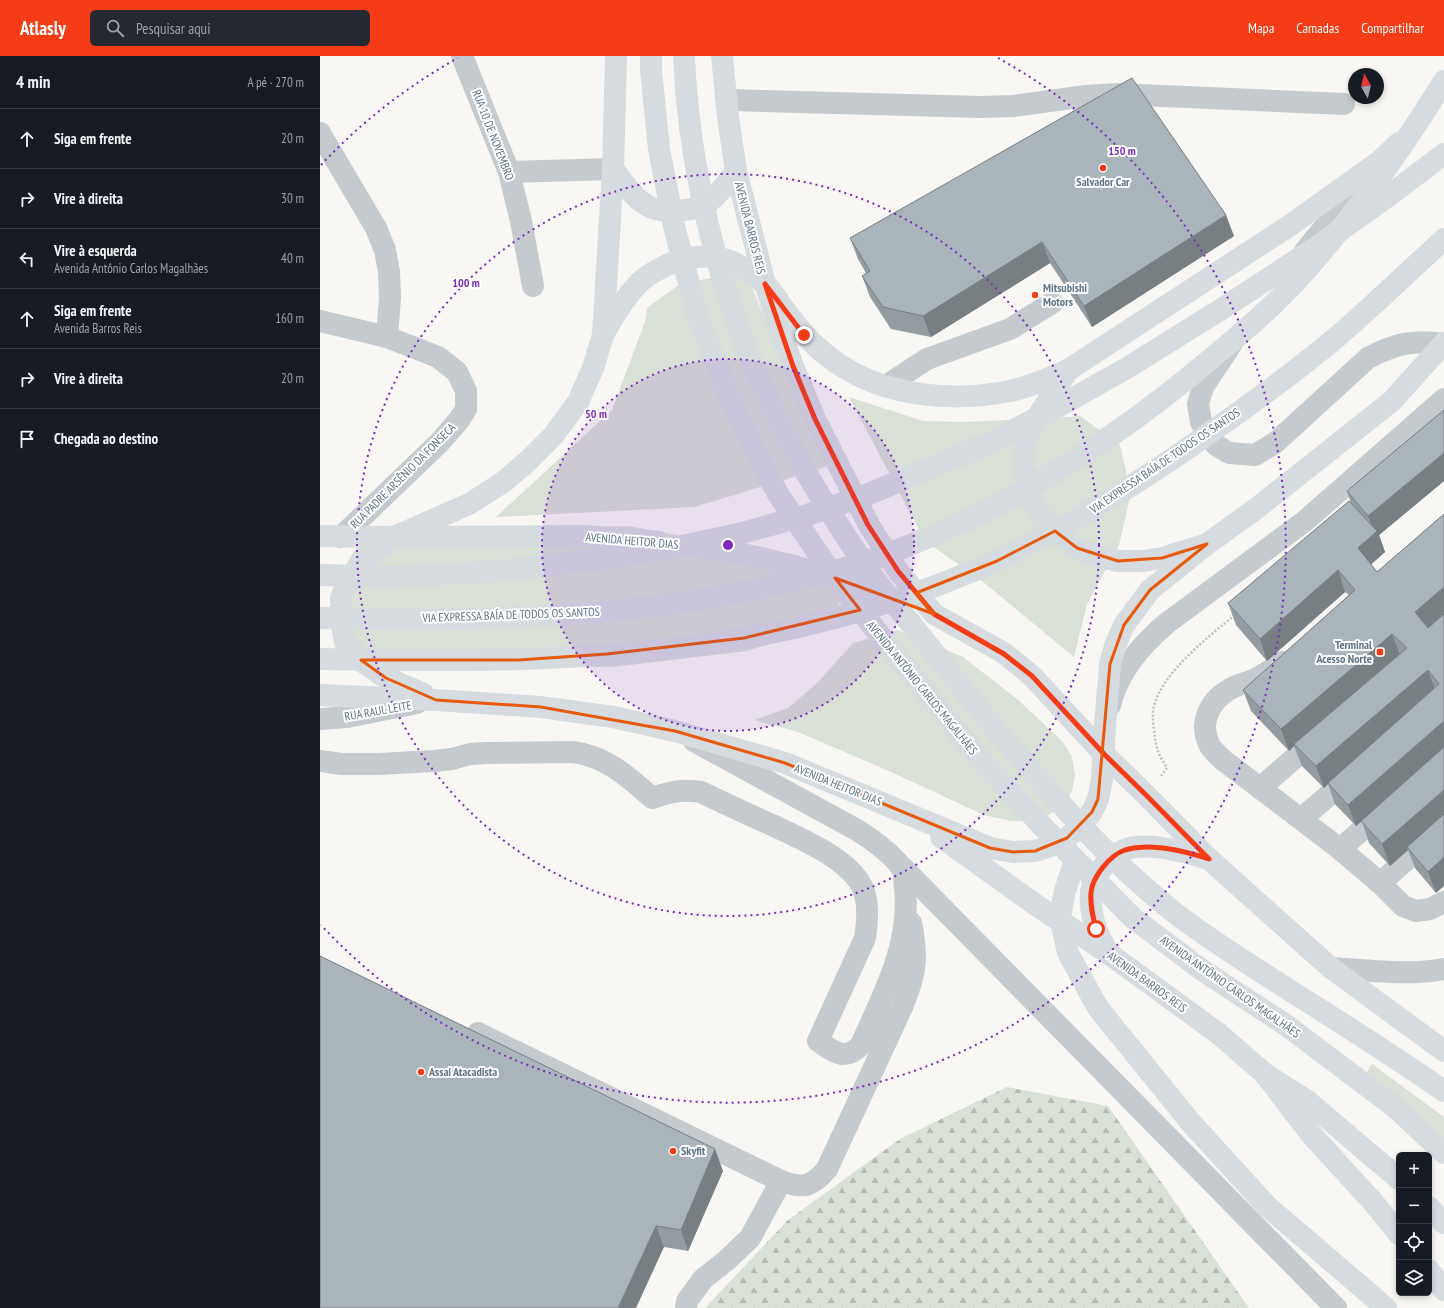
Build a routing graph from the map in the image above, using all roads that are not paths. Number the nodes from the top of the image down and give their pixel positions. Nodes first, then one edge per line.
1 (462, 56) edge
2 (616, 56) edge
3 (651, 56) edge
4 (684, 56) edge
5 (722, 56) edge
6 (1444, 81) edge
7 (727, 100) junction
8 (1444, 102) edge
9 (1344, 104) dead end
10 (320, 133) edge
11 (1444, 154) edge
12 (1380, 161) junction
13 (613, 169) junction
14 (736, 171) junction
15 (509, 172) junction
16 (1444, 239) edge
17 (765, 284) junction
18 (533, 286) dead end
19 (1052, 303) dead end
20 (320, 320) edge
21 (603, 335) junction
22 (387, 337) junction
23 (1444, 344) edge
24 (1068, 370) junction
25 (886, 386) junction
26 (1444, 400) edge
27 (330, 536) edge
28 (394, 537) junction
29 (1207, 544) junction
30 (320, 575) edge
31 (934, 614) junction
32 (320, 618) edge
33 (1294, 651) edge
34 (320, 659) edge
35 (320, 696) edge
36 (436, 700) junction
37 (320, 719) edge
38 (1336, 722) edge
39 (1105, 726) junction
40 (676, 731) junction
41 (1104, 754) junction
42 (320, 761) edge
43 (1368, 761) edge
44 (1260, 788) junction
45 (1404, 794) edge
46 (906, 813) junction
47 (1302, 818) junction
48 (1444, 827) edge
49 (1340, 849) junction
50 (1209, 859) junction
51 (1075, 860) junction
52 (902, 868) junction
53 (1380, 882) junction
54 (906, 902) junction
55 (1444, 902) edge
56 (1108, 954) junction
57 (1331, 968) junction
58 (1444, 969) edge
59 (459, 1024) edge
60 (1444, 1051) edge
61 (1265, 1074) junction
62 (1444, 1091) edge
63 (1444, 1153) edge
64 (1396, 1176) edge
65 (780, 1181) junction
66 (1432, 1210) edge
67 (1444, 1223) edge
68 (1396, 1230) edge
69 (1432, 1274) edge
70 (1444, 1290) edge
71 (1381, 1304) edge
72 (686, 1308) edge
73 (1336, 1308) edge

1 - 15 street, RUA 10 DE NOVEMBRO
2 - 13 main road
3 - 51 main road, AVENIDA ANTÔNIO CARLOS MAGALHÃES
4 - 62 main road
5 - 7 main road, AVENIDA BARROS REIS
6 - 32 main road, VIA EXPRESSA BAÍA DE TODOS OS SANTOS
7 - 9 street
7 - 14 main road, AVENIDA BARROS REIS
8 - 12 main road
10 - 22 street
11 - 30 main road
12 - 23 street
12 - 24 main road
13 - 14 main road
13 - 15 street
13 - 21 main road
14 - 17 main road, AVENIDA BARROS REIS
15 - 18 street, RUA 10 DE NOVEMBRO
16 - 34 main road, VIA EXPRESSA BAÍA DE TODOS OS SANTOS
17 - 21 main road
17 - 25 main road
17 - 31 main road, AVENIDA BARROS REIS
19 - 25 street
20 - 22 street, RUA PADRE ARSÊNIO DA FONSECA
21 - 28 main road
22 - 27 street, RUA PADRE ARSÊNIO DA FONSECA
23 - 29 main road
24 - 25 main road
24 - 29 main road
26 - 39 street
27 - 28 main road, AVENIDA HEITOR DIAS
28 - 31 main road, AVENIDA HEITOR DIAS
28 - 36 main road
29 - 39 main road
31 - 41 main road, AVENIDA BARROS REIS
33 - 44 street
35 - 36 main road, AVENIDA HEITOR DIAS
36 - 37 street, RUA RAUL LEITE
36 - 40 main road, AVENIDA HEITOR DIAS
38 - 44 street
39 - 41 main road
40 - 46 main road, AVENIDA HEITOR DIAS
40 - 52 street
41 - 46 main road
41 - 50 main road
42 - 54 street
43 - 47 street
44 - 47 street
45 - 49 street
46 - 56 main road, AVENIDA BARROS REIS
47 - 49 street
48 - 53 street
49 - 53 street
50 - 56 main road
50 - 57 main road
51 - 63 main road, AVENIDA ANTÔNIO CARLOS MAGALHÃES
51 - 71 main road
52 - 54 street
52 - 73 street
53 - 55 street
54 - 65 street
56 - 61 main road, AVENIDA BARROS REIS
57 - 58 street
57 - 60 main road
59 - 65 street
61 - 64 main road
61 - 68 main road
65 - 72 street
66 - 67 main road
69 - 70 main road

